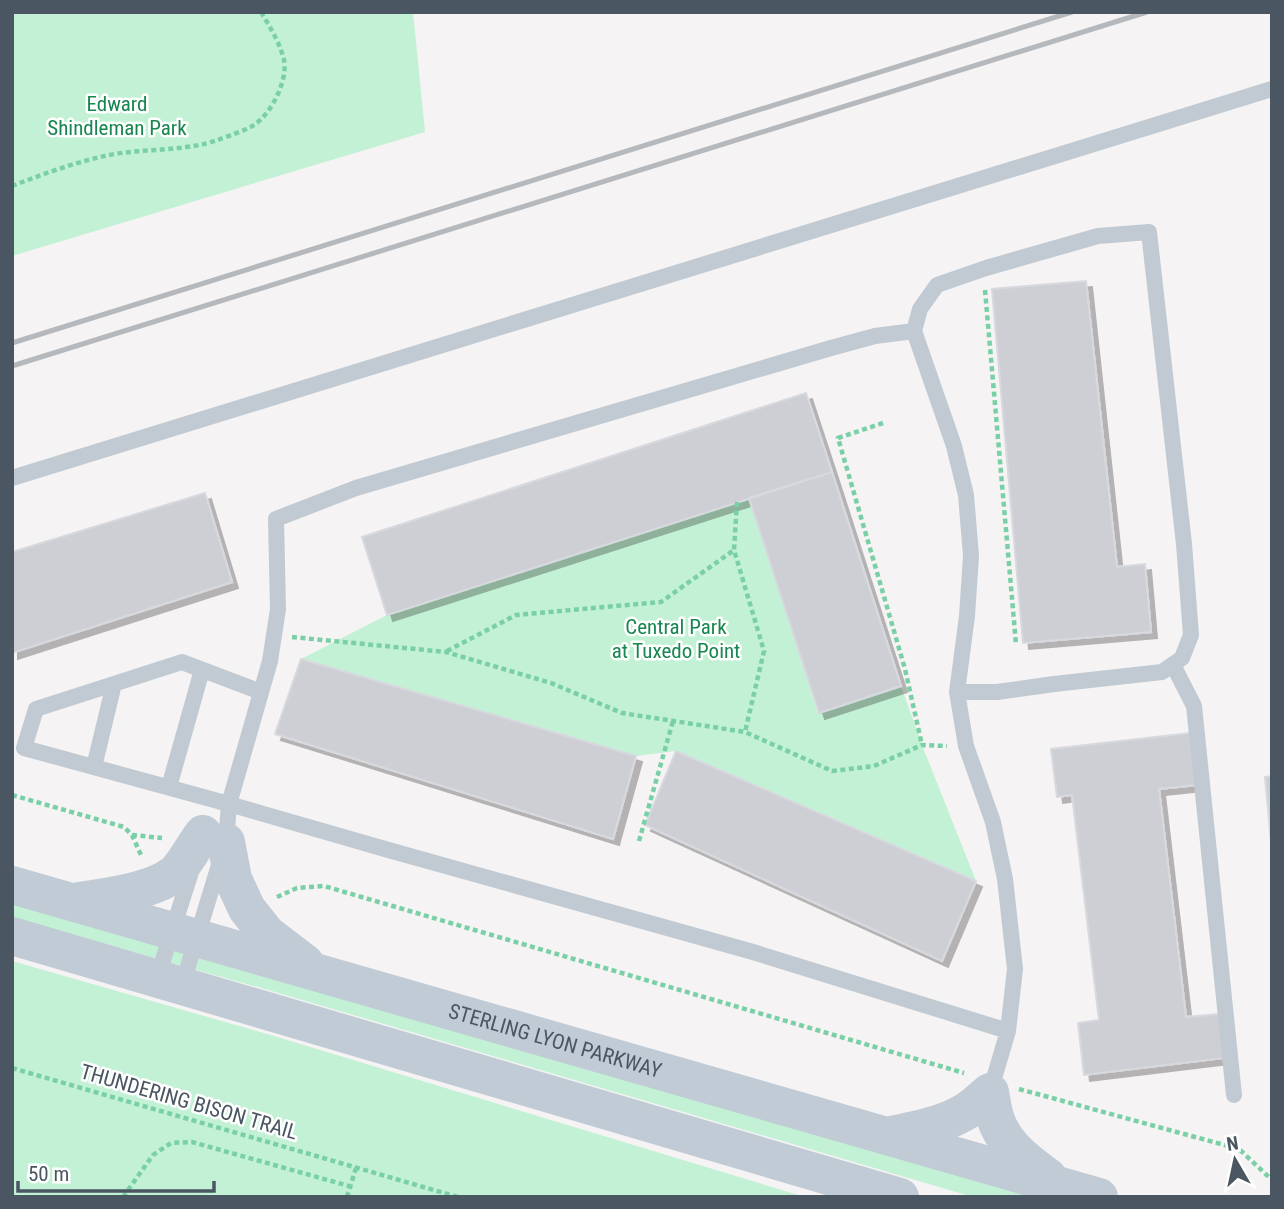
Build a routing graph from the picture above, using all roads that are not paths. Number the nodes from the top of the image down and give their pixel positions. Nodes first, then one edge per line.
1 (1272, 89) edge
2 (914, 331) junction
3 (12, 478) edge
4 (1173, 665) junction
5 (202, 670) junction
6 (114, 684) junction
7 (261, 692) junction
8 (957, 692) junction
9 (94, 767) junction
10 (169, 787) junction
11 (229, 804) junction
12 (214, 838) junction
13 (12, 885) edge
14 (72, 902) junction
15 (184, 935) junction
16 (12, 936) edge
17 (317, 973) junction
18 (169, 982) junction
19 (1008, 1031) junction
20 (992, 1087) junction
21 (1234, 1095) dead end
22 (888, 1136) junction
23 (1061, 1186) junction
24 (900, 1197) edge
25 (1099, 1197) edge

1 - 3 lane
2 - 4 lane
2 - 7 lane
2 - 8 lane
4 - 8 lane
4 - 21 lane
5 - 6 lane
5 - 7 lane
5 - 10 lane
6 - 9 lane
6 - 9 lane
7 - 11 lane
8 - 19 lane
9 - 10 lane
10 - 11 lane
11 - 12 lane
11 - 12 lane
11 - 19 lane
12 - 14 main road
12 - 15 lane
12 - 15 lane
12 - 17 main road
13 - 14 main road, STERLING LYON PARKWAY
14 - 15 main road, STERLING LYON PARKWAY
15 - 17 main road, STERLING LYON PARKWAY
15 - 18 lane
15 - 18 lane
16 - 18 main road
17 - 22 main road, STERLING LYON PARKWAY
18 - 24 main road
19 - 20 lane
20 - 22 main road
20 - 23 main road
22 - 23 main road, STERLING LYON PARKWAY
23 - 25 main road, STERLING LYON PARKWAY

